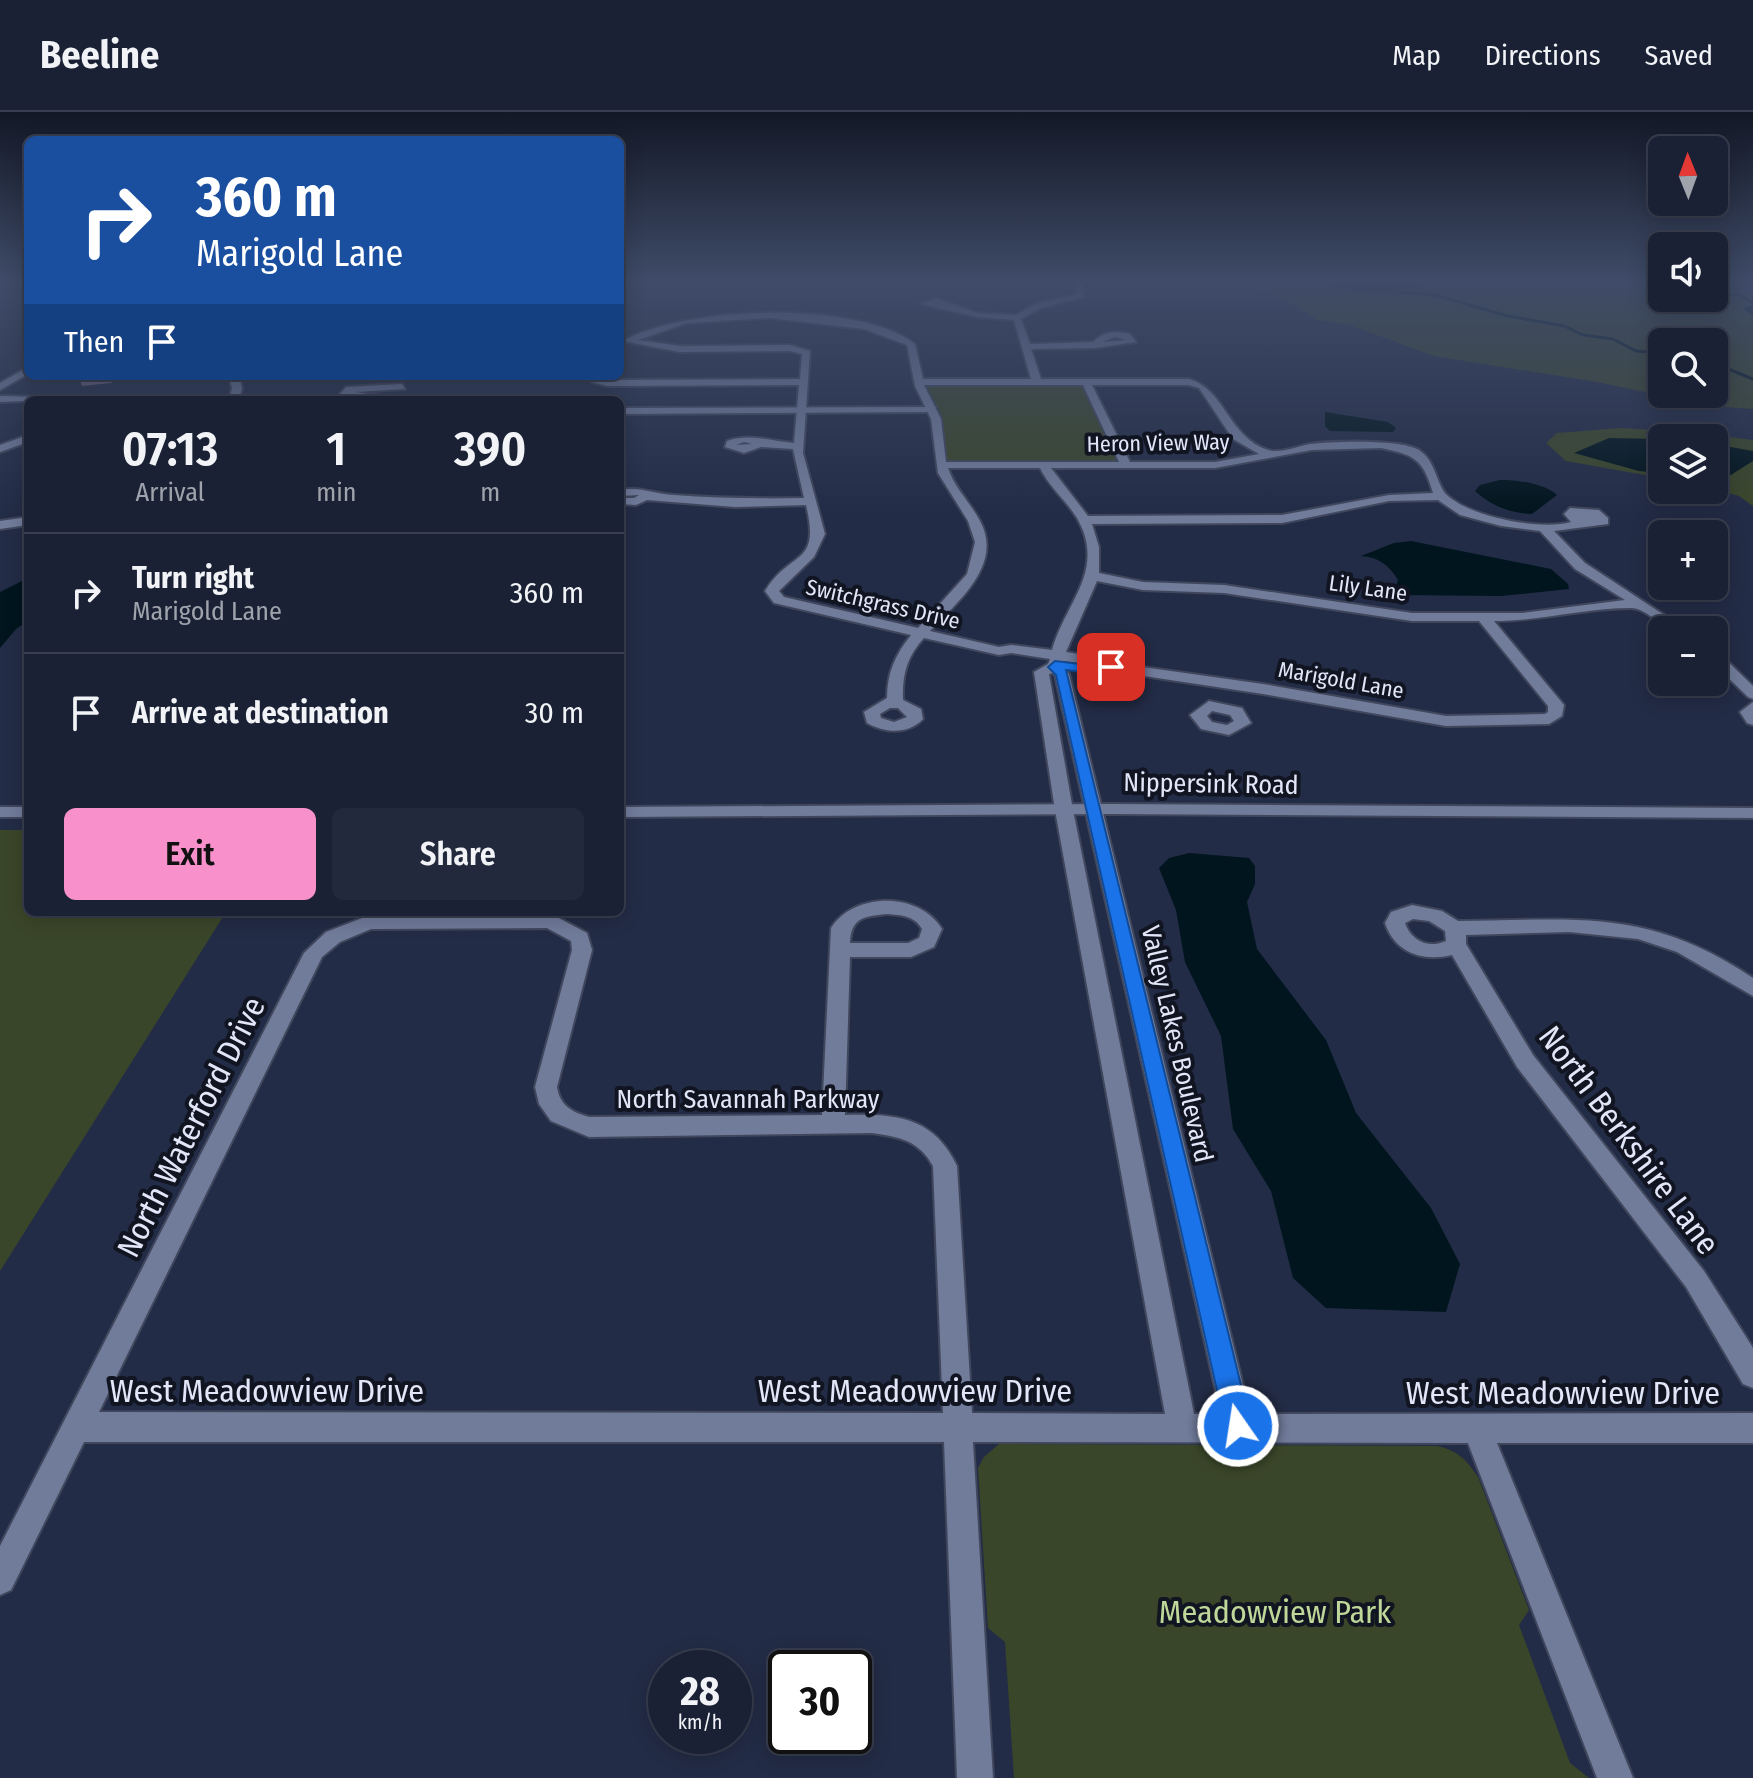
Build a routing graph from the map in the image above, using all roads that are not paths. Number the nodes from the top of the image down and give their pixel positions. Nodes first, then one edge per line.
1 (807, 360) edge
2 (914, 360) edge
3 (1030, 360) edge
4 (24, 372) edge
5 (408, 380) edge
6 (595, 380) edge
7 (805, 382) junction
8 (919, 382) junction
9 (1037, 382) junction
10 (1086, 382) junction
11 (0, 387) edge
12 (402, 387) junction
13 (360, 396) edge
14 (387, 396) edge
15 (24, 401) edge
16 (0, 402) edge
17 (24, 404) edge
18 (932, 409) junction
19 (802, 410) junction
20 (624, 411) edge
21 (24, 440) edge
22 (760, 444) dead end
23 (799, 446) junction
24 (0, 449) edge
25 (1269, 455) junction
26 (1043, 464) junction
27 (1126, 464) junction
28 (942, 465) junction
29 (624, 492) edge
30 (1440, 496) junction
31 (648, 497) junction
32 (624, 501) edge
33 (808, 501) junction
34 (1083, 518) junction
35 (24, 522) edge
36 (1582, 522) dead end
37 (0, 525) edge
38 (1544, 528) junction
39 (1093, 579) junction
40 (1637, 603) junction
41 (1658, 616) edge
42 (1484, 618) junction
43 (921, 633) junction
44 (999, 651) joint
45 (1054, 666) junction
46 (1728, 670) edge
47 (1233, 684) junction
48 (1753, 694) edge
49 (895, 703) dead end
50 (1223, 706) dead end
51 (1753, 707) edge
52 (1753, 720) edge
53 (1094, 809) junction
54 (1064, 810) junction
55 (0, 812) edge
56 (24, 812) edge
57 (624, 812) edge
58 (1753, 813) edge
59 (580, 938) joint
60 (841, 943) dead end
61 (1753, 987) edge
62 (833, 1124) junction
63 (1753, 1374) edge
64 (958, 1426) junction
65 (1182, 1426) junction
66 (1238, 1426) junction
67 (76, 1427) junction
68 (1753, 1428) edge
69 (1477, 1430) junction
70 (0, 1579) edge
71 (975, 1778) edge
72 (1615, 1778) edge

1 - 7 street
2 - 8 street
3 - 9 street
4 - 11 street
5 - 12 street
6 - 7 street
7 - 19 street, Switchgrass Drive
8 - 9 street
8 - 18 street
9 - 10 street
10 - 25 street
10 - 27 street
12 - 13 street
12 - 14 street
15 - 16 street
16 - 17 street
18 - 19 street
18 - 28 street
19 - 20 street
19 - 23 street, Switchgrass Drive
21 - 24 street
22 - 23 street
23 - 33 street, Switchgrass Drive
25 - 27 street, Heron View Way
25 - 30 street, Heron View Way
26 - 27 street, Heron View Way
26 - 28 street, Heron View Way
26 - 34 street
28 - 43 street
29 - 31 street
30 - 34 street
30 - 38 street
31 - 32 street
31 - 33 street
33 - 43 street, Switchgrass Drive
34 - 39 street
35 - 37 street
36 - 38 street
38 - 40 street
39 - 42 street, Lily Lane
39 - 45 street
40 - 41 street
40 - 42 street, Lily Lane
42 - 47 street, Marigold Lane
43 - 44 street, Switchgrass Drive
43 - 49 street
44 - 45 street, Marigold Lane
45 - 47 street, Marigold Lane
45 - 53 street, Valley Lakes Boulevard
45 - 54 street
46 - 48 street
47 - 50 street
51 - 52 street
53 - 54 street, Nippersink Road
53 - 58 street, Nippersink Road
53 - 66 street, Valley Lakes Boulevard
54 - 57 street, Nippersink Road
54 - 65 street
55 - 56 street
59 - 62 street, North Savannah Parkway
59 - 67 street, North Waterford Drive
60 - 62 street
61 - 63 street, North Berkshire Lane
62 - 64 street, North Savannah Parkway
64 - 65 street, West Meadowview Drive
64 - 67 street, West Meadowview Drive
64 - 71 street, North Savannah Parkway
65 - 66 street, West Meadowview Drive
66 - 69 street, West Meadowview Drive
67 - 70 street, North Waterford Drive
68 - 69 street, West Meadowview Drive
69 - 72 street

